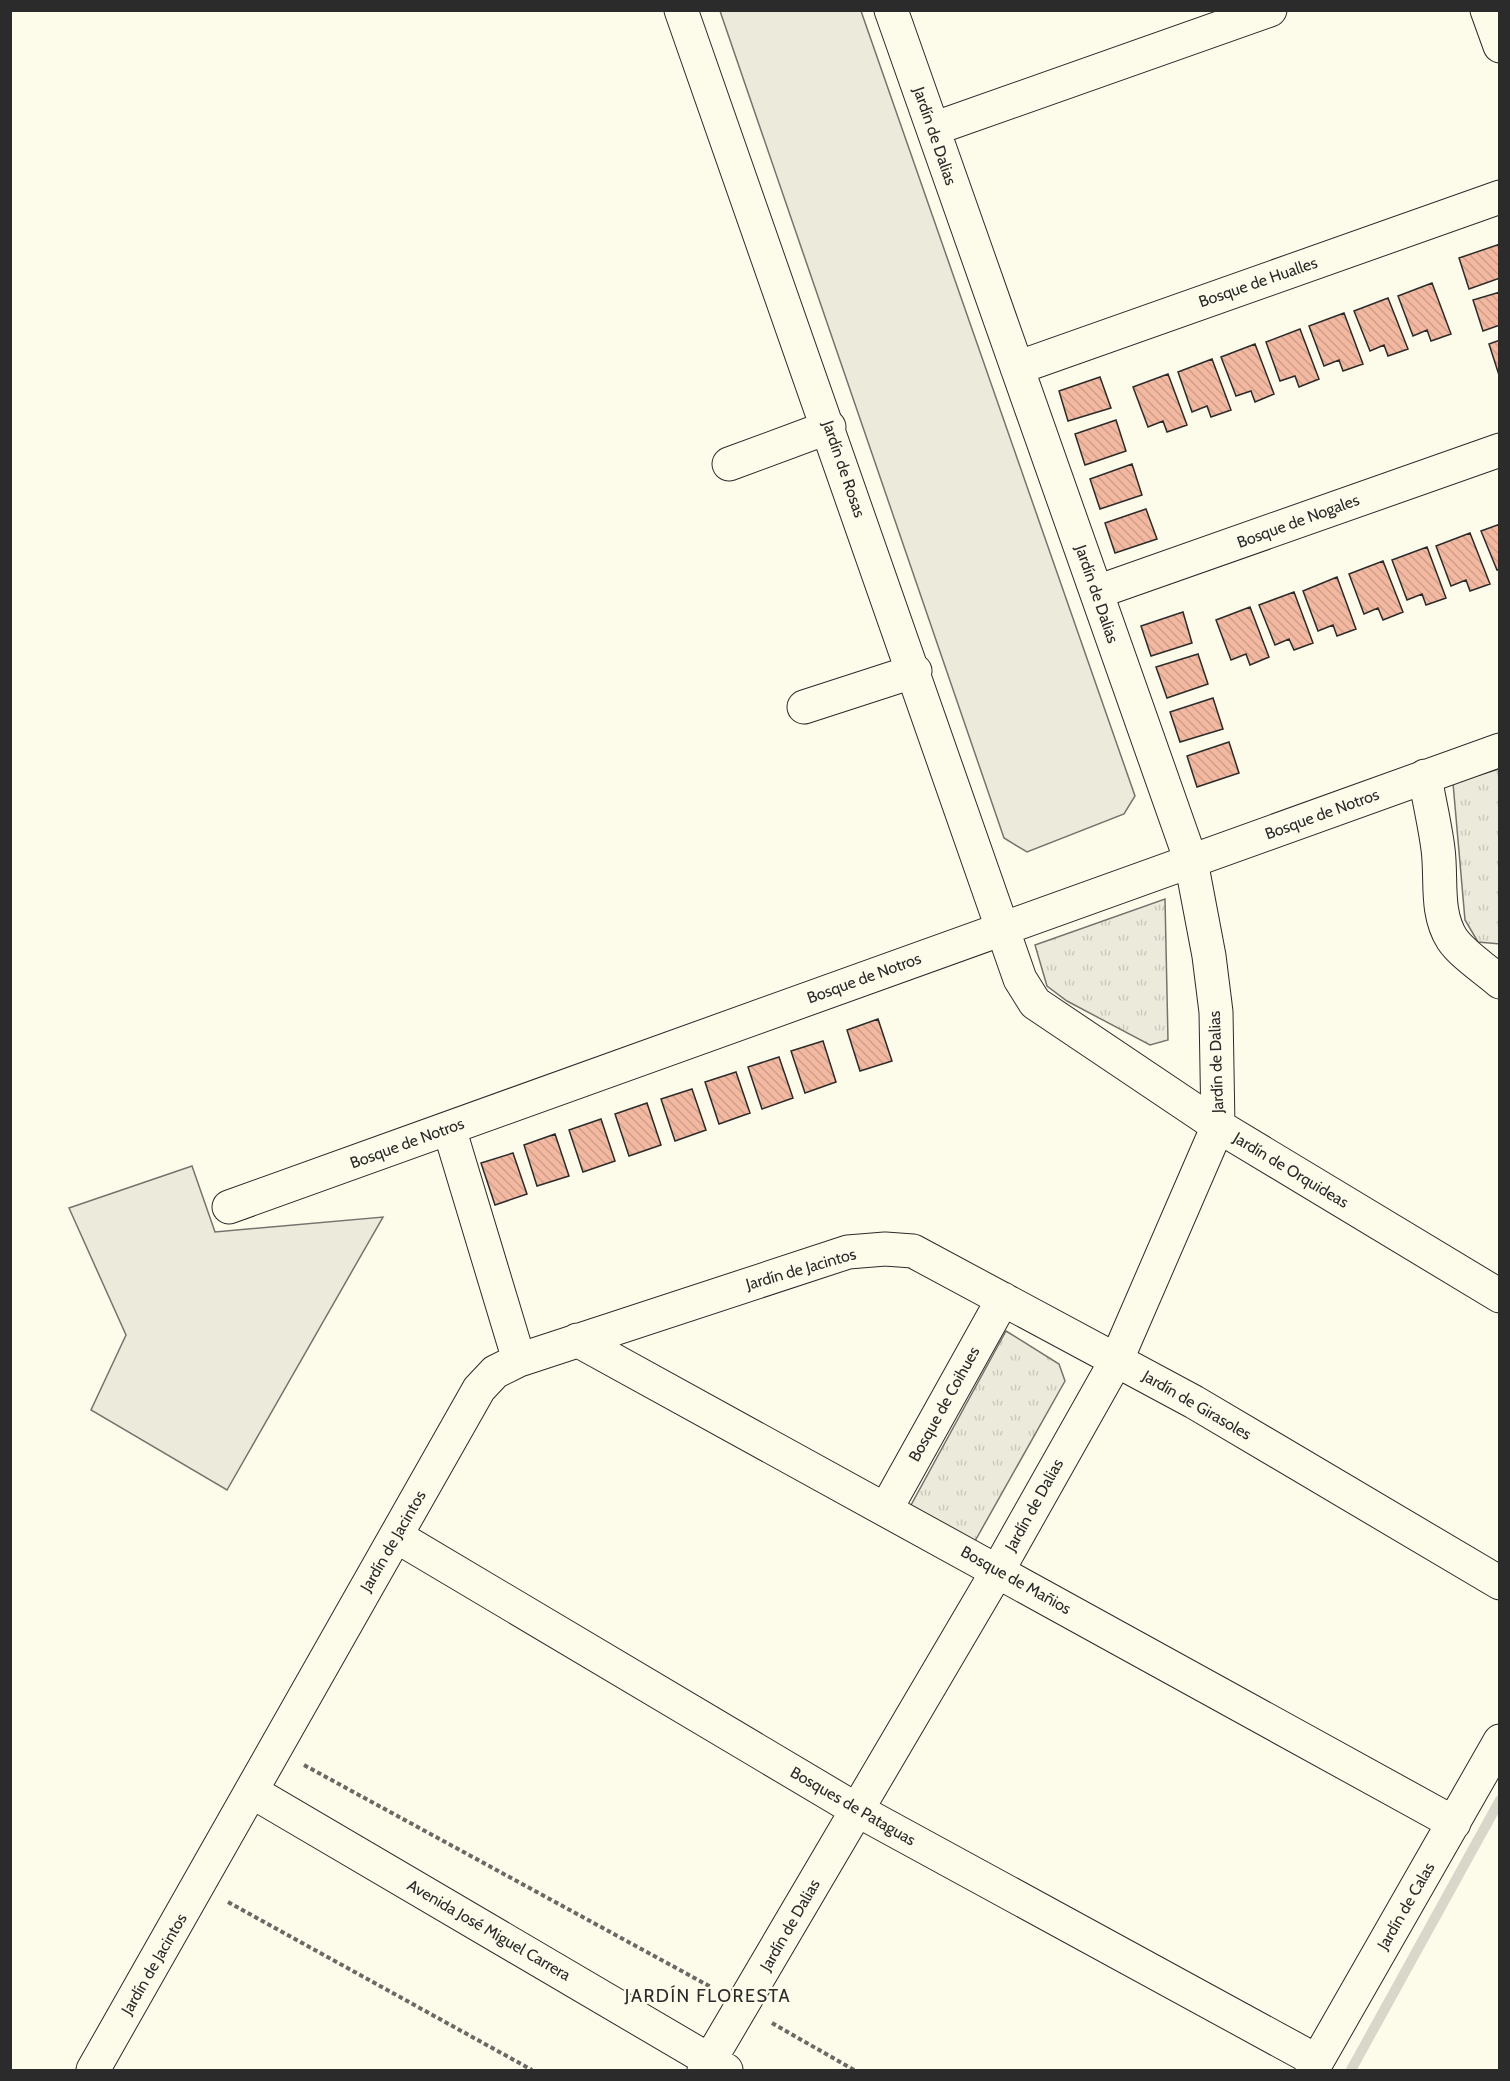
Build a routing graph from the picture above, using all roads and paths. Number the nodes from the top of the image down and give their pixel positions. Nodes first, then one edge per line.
1 (681, 10) edge
2 (891, 10) edge
3 (1270, 10) edge
4 (1487, 10) edge
5 (1500, 46) edge
6 (933, 129) junction
7 (1500, 197) edge
8 (1017, 368) junction
9 (829, 428) junction
10 (1500, 450) edge
11 (729, 464) dead end
12 (1097, 592) junction
13 (915, 671) junction
14 (804, 707) dead end
15 (1500, 750) edge
16 (1425, 776) junction
17 (1191, 861) junction
18 (1004, 928) junction
19 (1500, 982) edge
20 (1218, 1126) junction
21 (449, 1128) junction
22 (229, 1208) dead end
23 (885, 1249) joint
24 (1500, 1296) edge
25 (1003, 1299) junction
26 (577, 1340) junction
27 (1117, 1359) junction
28 (519, 1360) junction
29 (886, 1509) junction
30 (396, 1536) junction
31 (998, 1570) junction
32 (1500, 1583) edge
33 (1500, 1741) edge
34 (275, 1749) junction
35 (251, 1791) junction
36 (857, 1810) junction
37 (1454, 1823) junction
38 (198, 1886) junction
39 (743, 2005) junction
40 (1314, 2066) edge
41 (714, 2067) edge
42 (93, 2070) edge
43 (532, 2070) edge
44 (854, 2070) edge

1 - 9 street, Jardín de Rosas
2 - 6 street, Jardín de Dalias
3 - 6 street
4 - 5 street
6 - 8 street, Jardín de Dalias
7 - 8 street, Bosque de Hualles
8 - 12 street, Jardín de Dalias
9 - 11 street
9 - 13 street, Jardín de Rosas
10 - 12 street, Bosque de Nogales
12 - 17 street, Jardín de Dalias
13 - 14 street
13 - 18 street, Jardín de Rosas
15 - 16 street, Bosque de Notros
16 - 17 street, Bosque de Notros
16 - 19 street
17 - 18 street, Bosque de Notros
17 - 20 street, Jardín de Dalias
18 - 20 street, Jardín de Orquideas
18 - 21 street, Bosque de Notros
20 - 24 street, Jardín de Orquideas
20 - 27 street, Jardín de Dalias
21 - 22 street, Bosque de Notros
21 - 28 street
23 - 25 street, Jardín de Girasoles
23 - 26 street, Jardín de Jacintos
25 - 27 street, Jardín de Girasoles
25 - 29 street, Bosque de Coihues
26 - 28 street, Jardín de Jacintos
26 - 29 street, Bosque de Mañios
27 - 31 street, Jardín de Dalias
27 - 32 street, Jardín de Girasoles
28 - 30 street, Jardín de Jacintos
29 - 31 street, Bosque de Mañios
30 - 34 street, Jardín de Jacintos
30 - 36 street, Bosques de Pataguas
31 - 36 street, Jardín de Dalias
31 - 37 street, Bosque de Mañios
33 - 37 street, Jardín de Calas
34 - 35 street, Jardín de Jacintos
34 - 39 path
35 - 38 street, Jardín de Jacintos
35 - 41 street, Avenida José Miguel Carrera
36 - 39 street, Jardín de Dalias
36 - 40 street, Bosques de Pataguas
37 - 40 street, Jardín de Calas
38 - 42 street, Jardín de Jacintos
38 - 43 path
39 - 41 street, Jardín de Dalias
39 - 44 path

